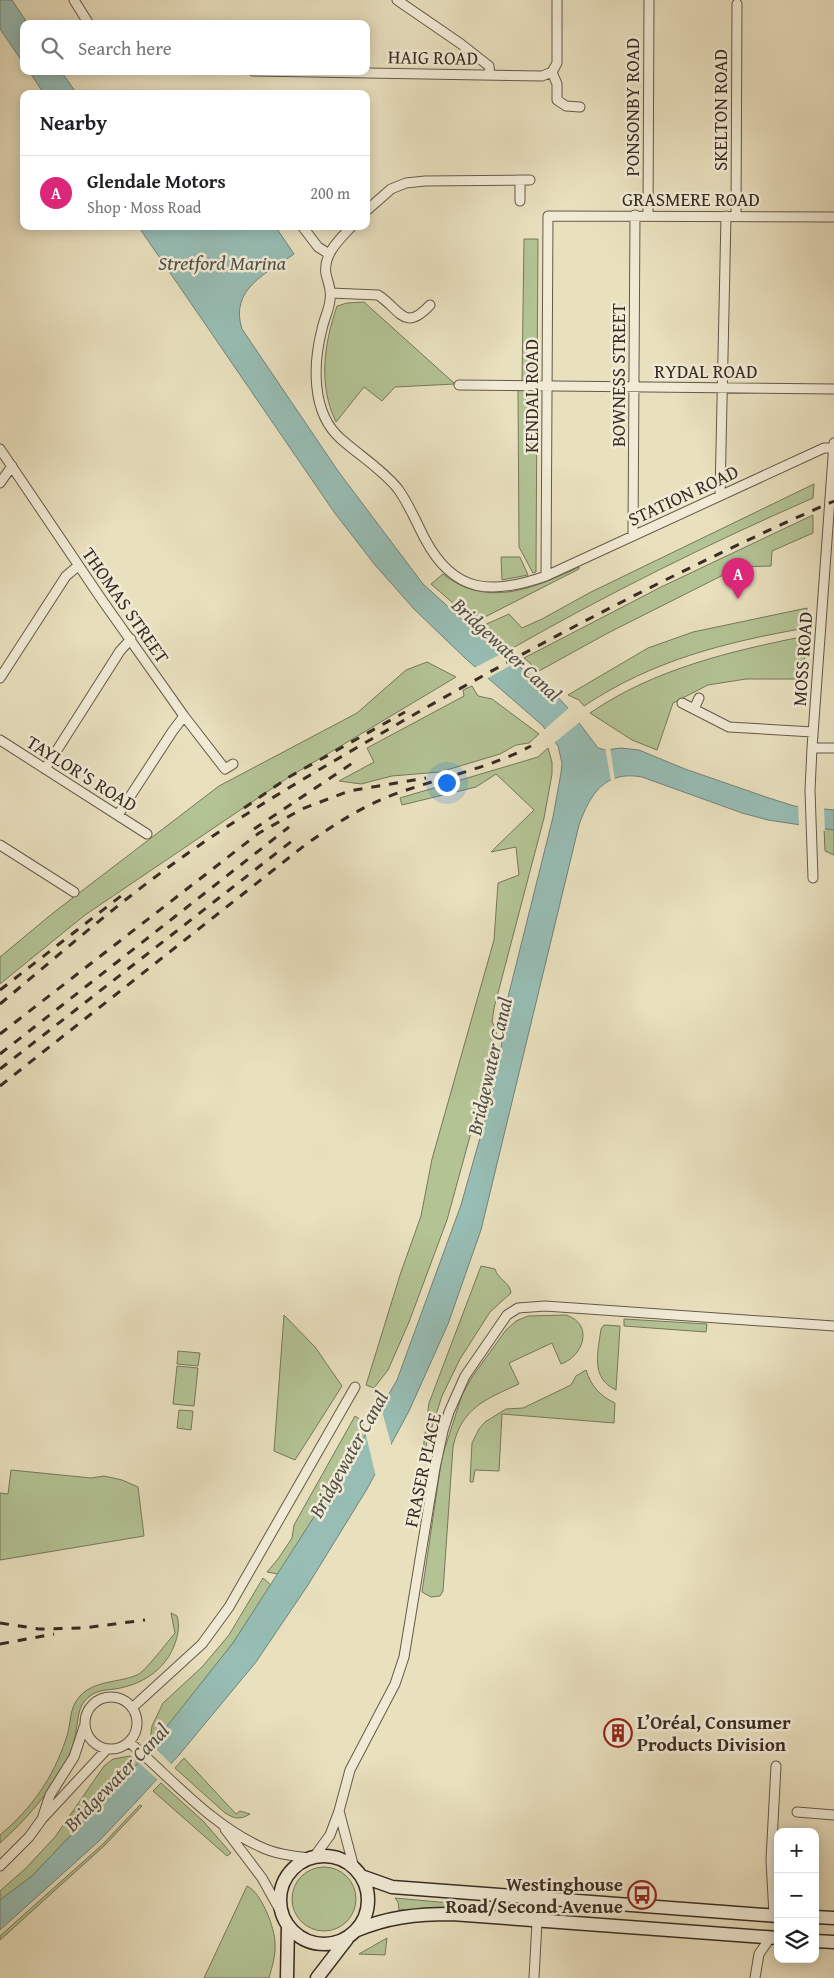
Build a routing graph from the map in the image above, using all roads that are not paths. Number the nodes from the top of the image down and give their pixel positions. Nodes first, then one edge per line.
1 (74, 0) edge
2 (396, 0) edge
3 (557, 0) edge
4 (649, 0) edge
5 (737, 4) dead end
6 (86, 20) edge
7 (370, 72) edge
8 (552, 72) junction
9 (490, 74) junction
10 (580, 107) dead end
11 (520, 201) dead end
12 (370, 206) edge
13 (636, 215) junction
14 (648, 215) junction
15 (548, 216) joint
16 (726, 216) junction
17 (736, 216) junction
18 (834, 217) edge
19 (305, 230) edge
20 (349, 230) edge
21 (329, 254) junction
22 (331, 293) junction
23 (430, 305) dead end
24 (458, 386) dead end
25 (548, 386) junction
26 (634, 387) junction
27 (724, 388) junction
28 (834, 388) edge
29 (834, 443) edge
30 (0, 448) edge
31 (834, 448) edge
32 (12, 466) junction
33 (0, 483) edge
34 (720, 495) junction
35 (633, 535) junction
36 (78, 566) junction
37 (546, 576) junction
38 (829, 578) edge
39 (131, 639) junction
40 (0, 678) edge
41 (699, 698) dead end
42 (682, 703) dead end
43 (694, 709) junction
44 (184, 716) junction
45 (813, 732) junction
46 (0, 740) edge
47 (812, 748) junction
48 (834, 748) edge
49 (233, 764) dead end
50 (45, 769) junction
51 (118, 815) junction
52 (147, 834) dead end
53 (0, 845) edge
54 (813, 878) dead end
55 (74, 892) dead end
56 (834, 1326) edge
57 (355, 1387) dead end
58 (132, 1708) junction
59 (84, 1727) junction
60 (129, 1742) junction
61 (107, 1749) junction
62 (776, 1766) dead end
63 (339, 1811) junction
64 (797, 1812) dead end
65 (834, 1814) edge
66 (42, 1819) junction
67 (221, 1822) junction
68 (311, 1858) junction
69 (0, 1866) edge
70 (358, 1872) junction
71 (538, 1896) junction
72 (774, 1897) edge
73 (281, 1912) junction
74 (774, 1915) edge
75 (819, 1917) edge
76 (834, 1918) edge
77 (537, 1922) junction
78 (288, 1925) junction
79 (352, 1934) junction
80 (774, 1938) edge
81 (819, 1941) edge
82 (834, 1942) edge
83 (287, 1978) edge
84 (317, 1978) edge
85 (534, 1978) edge
86 (755, 1978) edge

1 - 6 street
2 - 9 street
3 - 8 street
4 - 14 street, PONSONBY ROAD
5 - 17 street, SKELTON ROAD
7 - 9 street, HAIG ROAD
8 - 9 street, HAIG ROAD
8 - 10 street
11 - 12 street
13 - 14 street, GRASMERE ROAD
13 - 15 street, GRASMERE ROAD
13 - 26 street, BOWNESS STREET
14 - 16 street, GRASMERE ROAD
15 - 25 street, KENDAL ROAD
16 - 17 street, GRASMERE ROAD
16 - 27 street
17 - 18 street, GRASMERE ROAD
19 - 21 street
20 - 21 street
21 - 22 street
22 - 23 street
22 - 37 street, STATION ROAD
24 - 25 street, RYDAL ROAD
25 - 26 street, RYDAL ROAD
25 - 37 street, KENDAL ROAD
26 - 27 street, RYDAL ROAD
26 - 35 street, BOWNESS STREET
27 - 28 street, RYDAL ROAD
27 - 34 street
29 - 31 street, MOSS ROAD
30 - 32 street, THOMAS STREET
31 - 34 street, STATION ROAD
31 - 38 street, MOSS ROAD
32 - 33 street
32 - 36 street, THOMAS STREET
34 - 35 street, STATION ROAD
35 - 37 street, STATION ROAD
36 - 39 street, THOMAS STREET
36 - 40 street
38 - 45 street, MOSS ROAD
39 - 44 street, THOMAS STREET
39 - 50 street
41 - 43 street
42 - 43 street
43 - 45 street
44 - 49 street, THOMAS STREET
44 - 51 street
45 - 47 street, MOSS ROAD
46 - 50 street, TAYLOR'S ROAD
47 - 48 street
47 - 54 street, MOSS ROAD
50 - 51 street, TAYLOR'S ROAD
51 - 52 street, TAYLOR'S ROAD
53 - 55 street
56 - 63 street, FRASER PLACE
57 - 58 street
58 - 59 street
58 - 60 street
59 - 61 street
59 - 66 street
60 - 61 street
60 - 67 street
61 - 66 street
62 - 72 street
63 - 68 street, FRASER PLACE
63 - 70 street, FRASER PLACE
64 - 65 street
66 - 69 street
67 - 68 street
67 - 73 street
68 - 70 street
68 - 73 street
70 - 71 street
70 - 79 street
71 - 74 street
71 - 77 street
73 - 78 street
75 - 76 street
77 - 79 street
77 - 80 street
77 - 85 street
78 - 79 street
78 - 83 street
79 - 84 street
80 - 86 street
81 - 82 street

